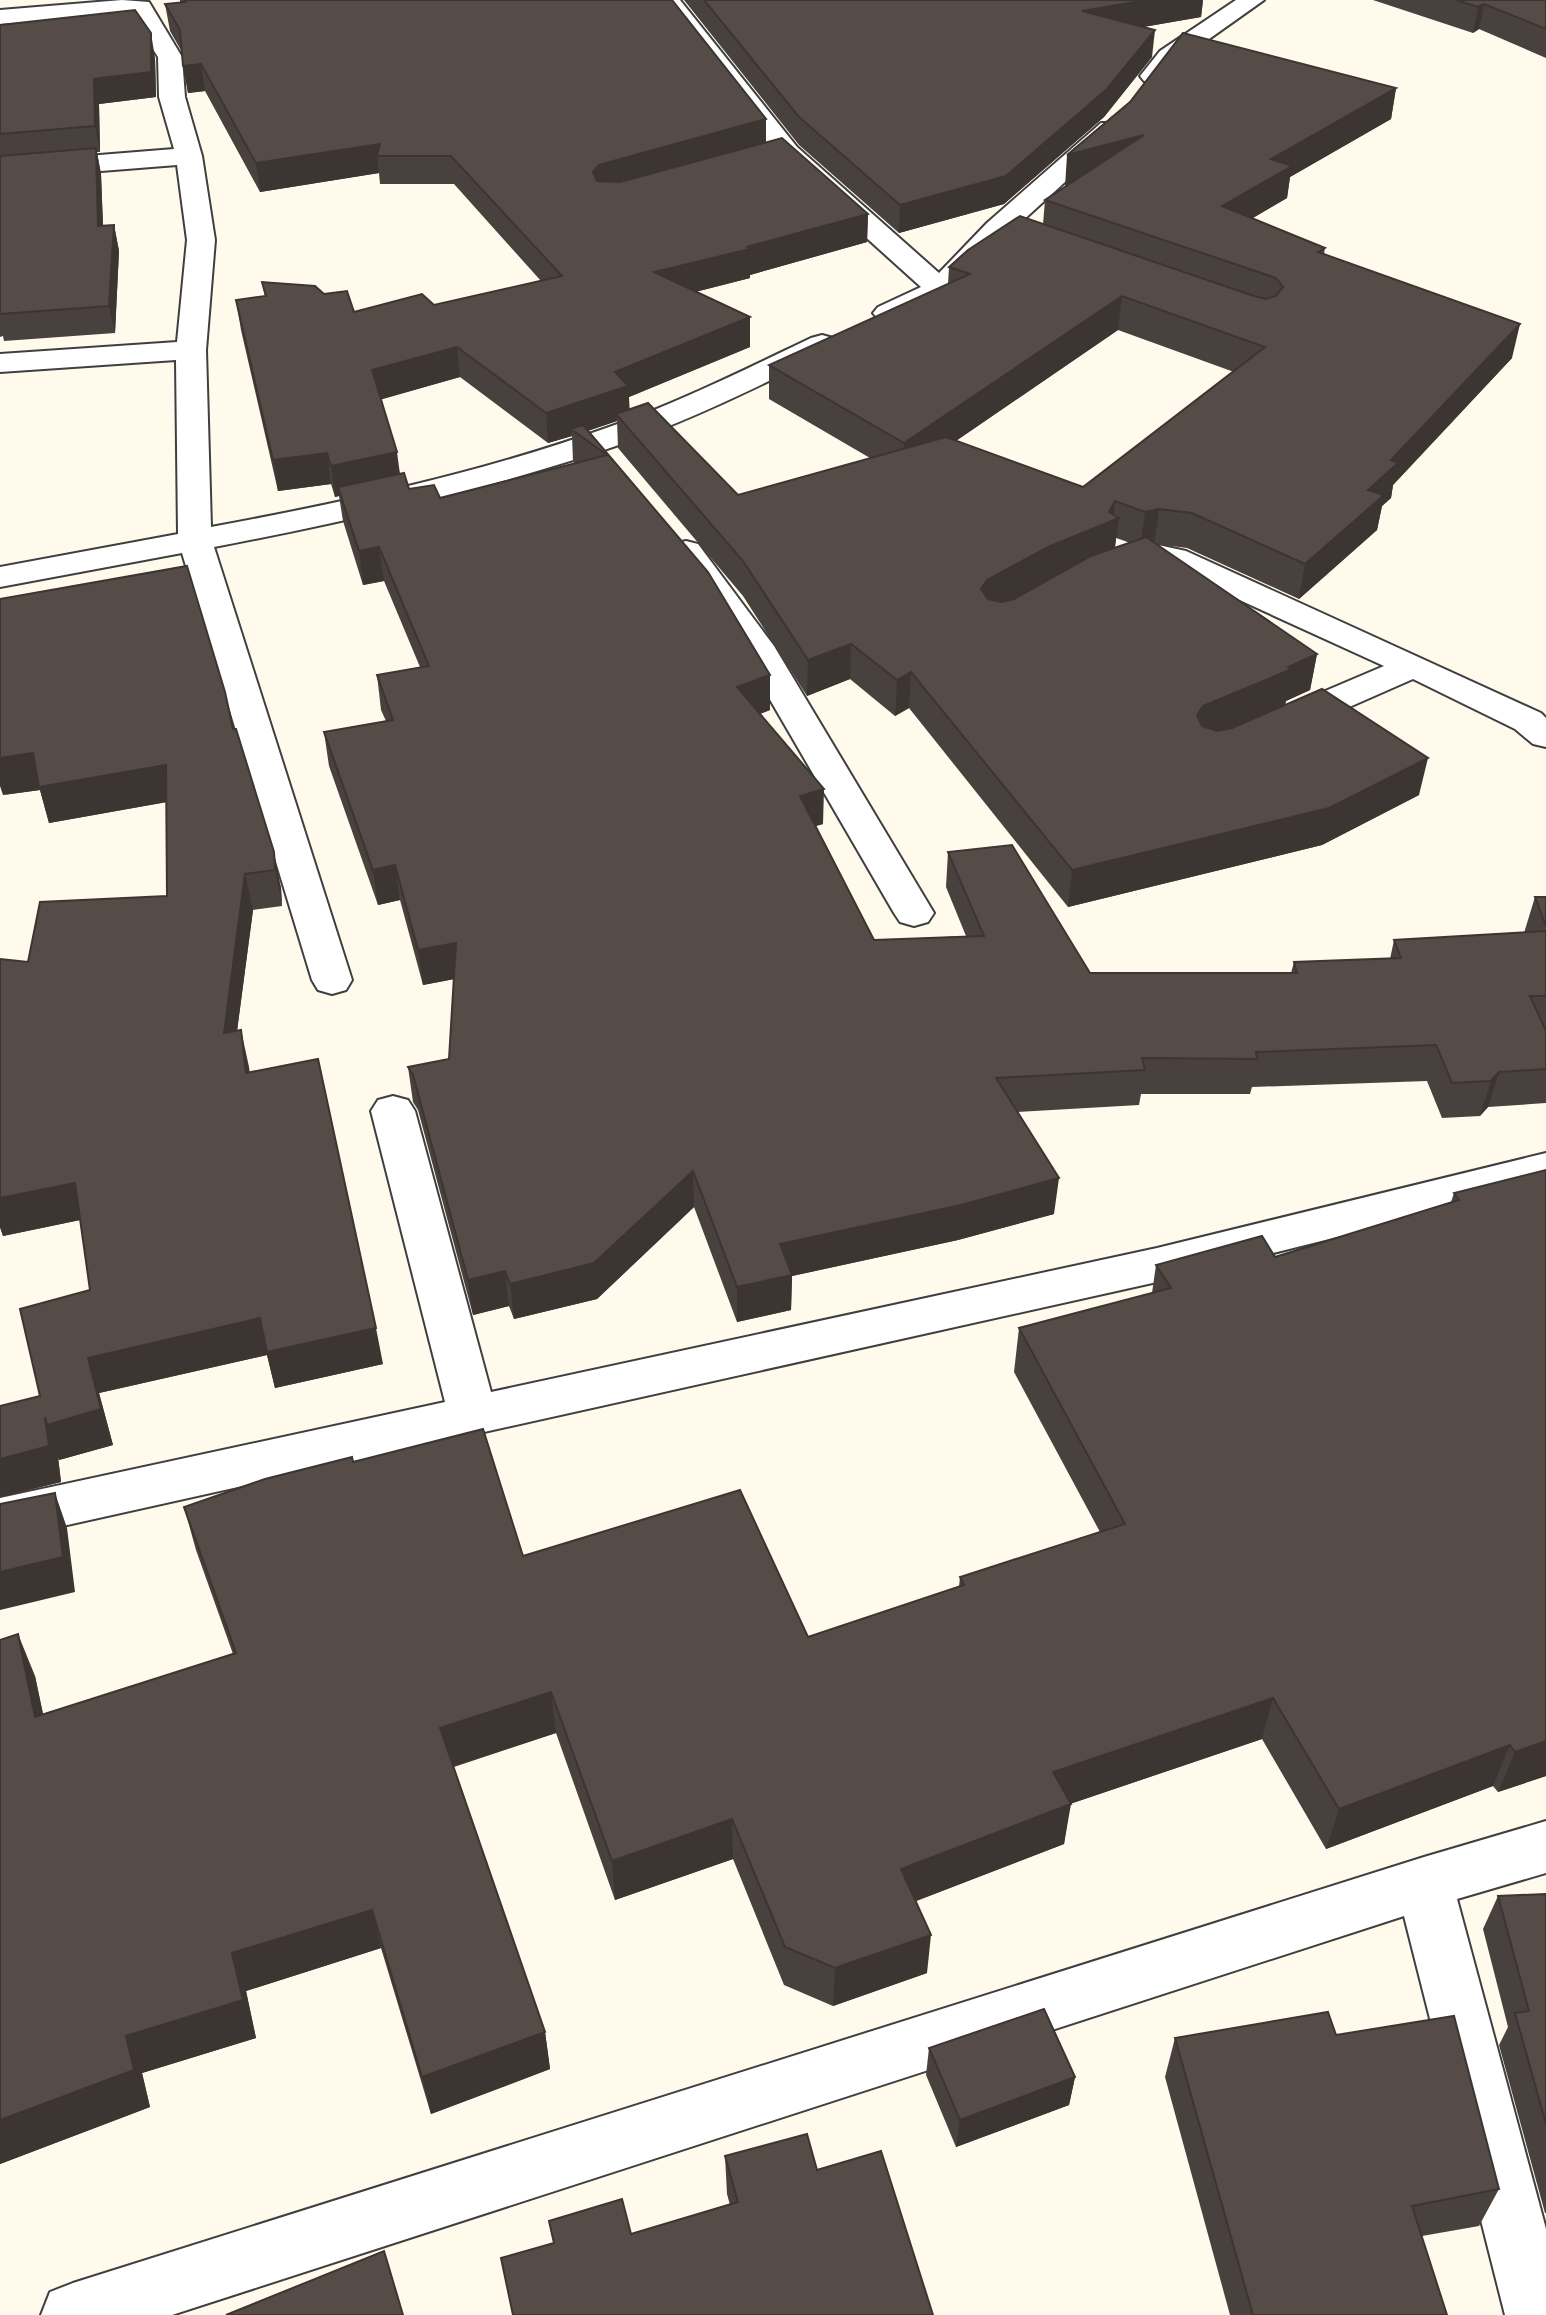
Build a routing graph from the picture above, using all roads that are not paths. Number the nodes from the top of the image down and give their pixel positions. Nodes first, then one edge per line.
1 (668, 0) edge
2 (1251, 0) edge
3 (138, 4) edge
4 (0, 17) edge
5 (788, 153) junction
6 (189, 156) junction
7 (758, 162) edge
8 (0, 171) edge
9 (997, 229) junction
10 (1026, 239) edge
11 (940, 289) junction
12 (869, 322) edge
13 (840, 336) edge
14 (191, 350) junction
15 (0, 363) edge
16 (663, 524) edge
17 (195, 540) junction
18 (0, 577) edge
19 (1091, 578) edge
20 (1414, 666) junction
21 (1255, 734) edge
22 (1546, 736) edge
23 (914, 913) dead end
24 (332, 980) dead end
25 (393, 1111) dead end
26 (1546, 1169) edge
27 (473, 1415) junction
28 (0, 1519) edge
29 (1546, 1847) edge
30 (1424, 1883) junction
31 (96, 2312) edge
32 (1537, 2315) edge

1 - 5 street
2 - 9 street
3 - 4 street
3 - 6 street
5 - 7 street
5 - 11 street
6 - 8 street
6 - 14 street
9 - 10 street
9 - 11 street
11 - 12 street
13 - 17 street
14 - 15 street
14 - 17 street
16 - 23 street
17 - 18 street
17 - 24 street
19 - 20 street
20 - 21 street
20 - 22 street
25 - 27 street
26 - 27 street
27 - 28 street
29 - 30 street
30 - 31 street
30 - 32 street

